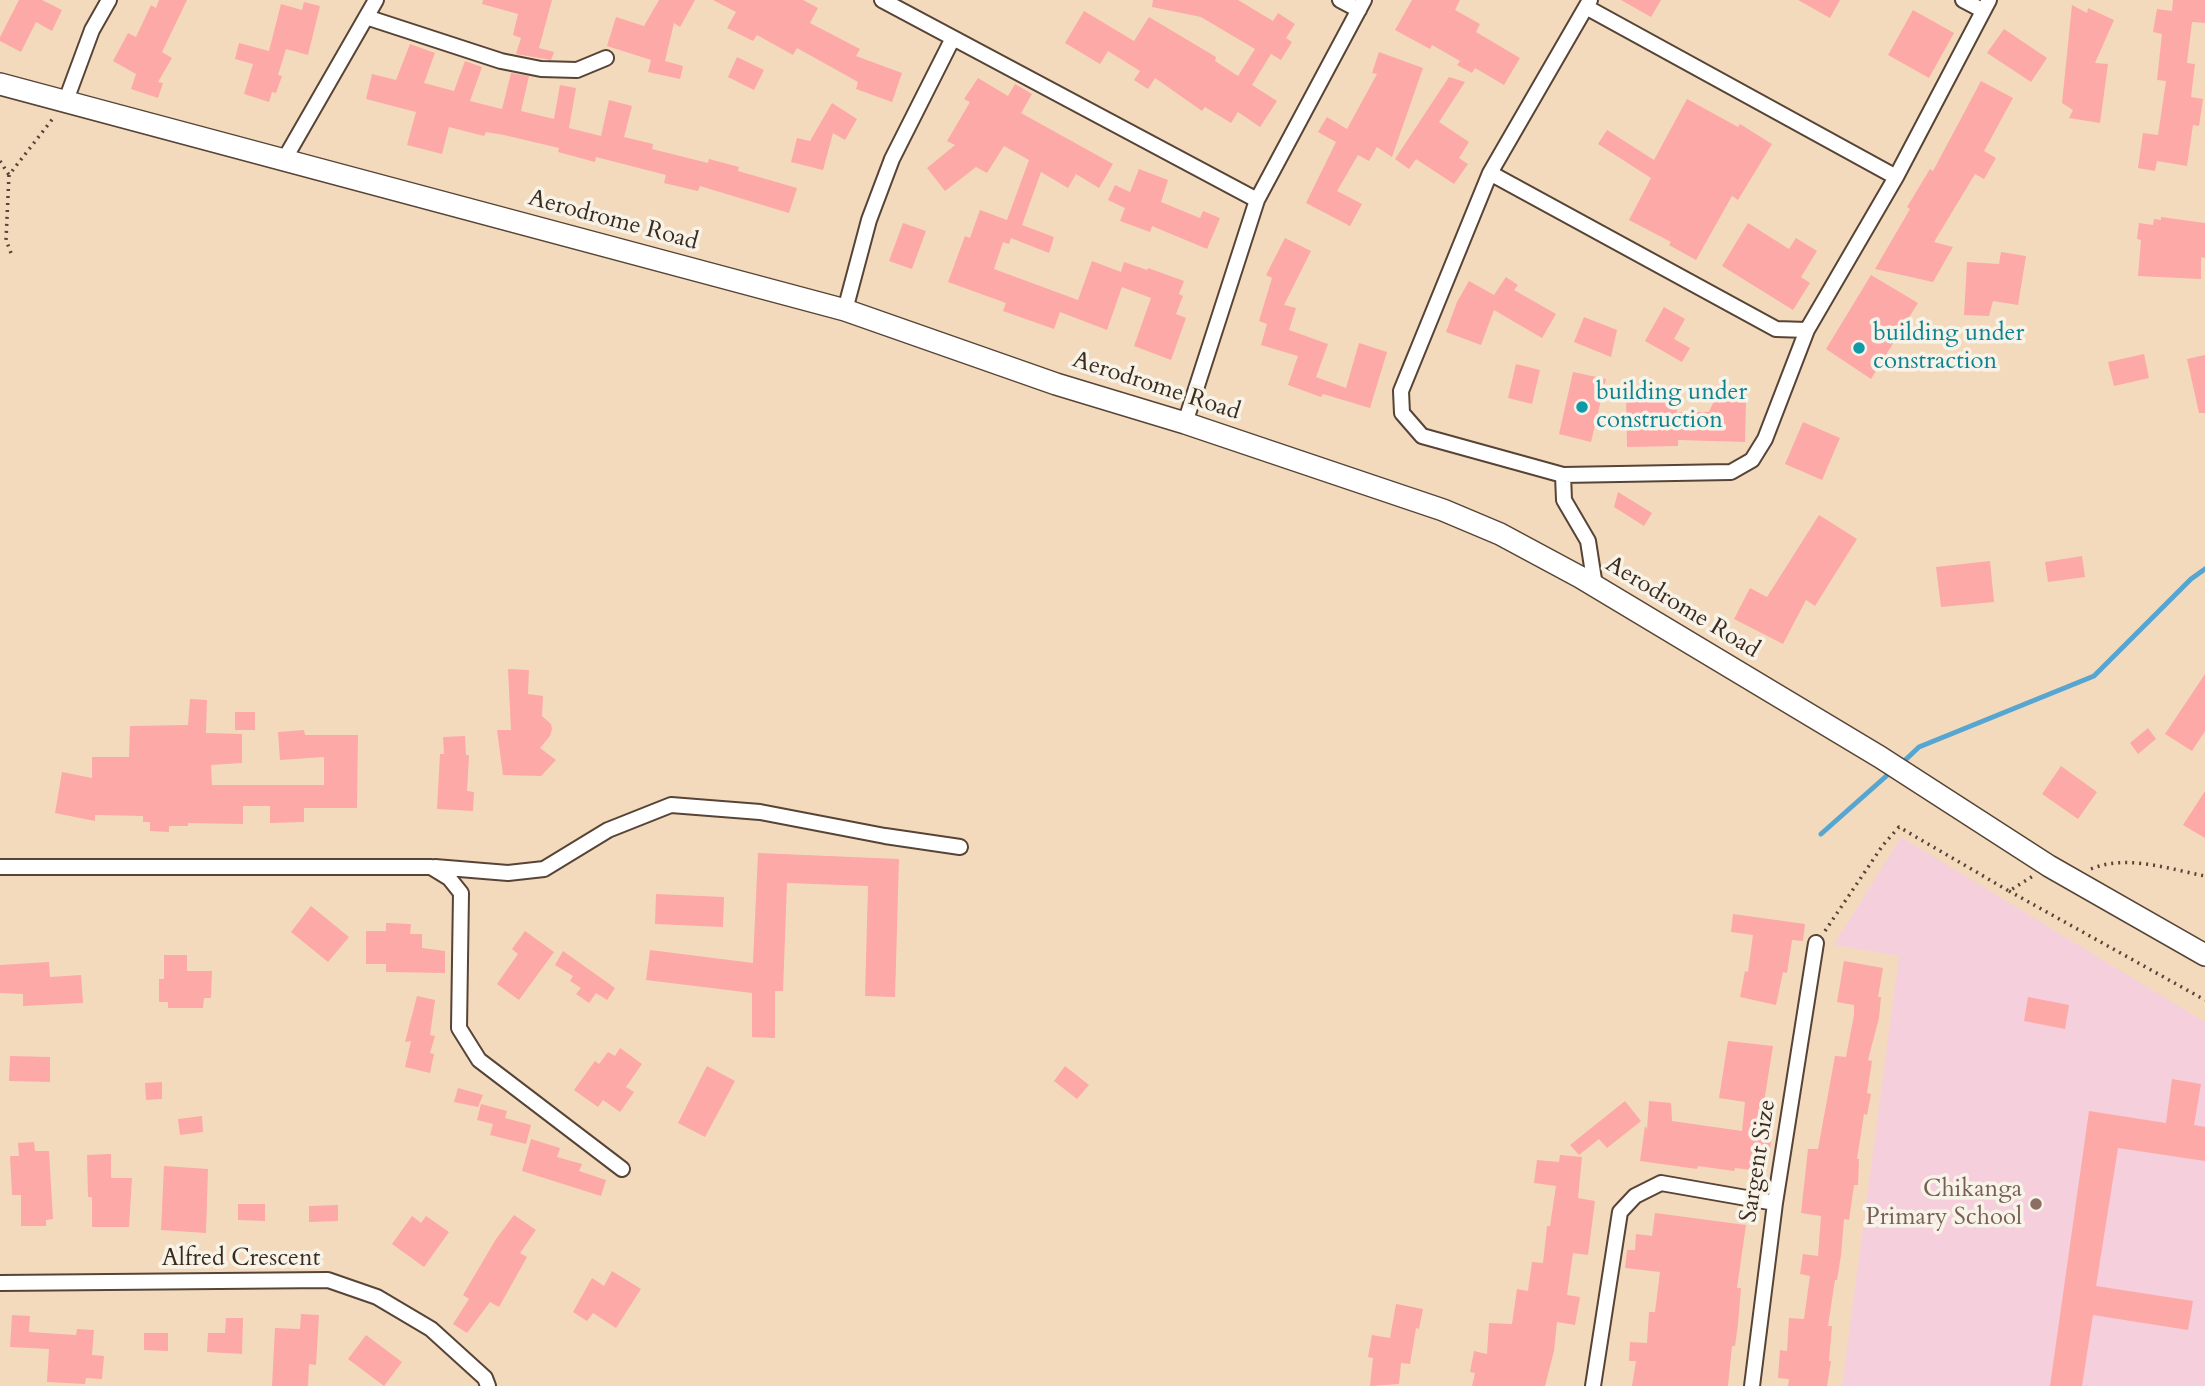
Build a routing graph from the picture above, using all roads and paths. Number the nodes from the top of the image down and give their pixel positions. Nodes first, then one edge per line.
1 (109, 0) edge
2 (376, 0) edge
3 (882, 0) edge
4 (1340, 0) edge
5 (1964, 0) edge
6 (1588, 4) edge
7 (1362, 5) edge
8 (1986, 5) edge
9 (366, 17) junction
10 (953, 38) junction
11 (606, 58) dead end
12 (0, 84) edge
13 (65, 103) junction
14 (284, 160) junction
15 (0, 161) edge
16 (1490, 173) junction
17 (9, 176) junction
18 (1896, 177) junction
19 (1257, 200) junction
20 (11, 253) dead end
21 (845, 310) junction
22 (1807, 330) junction
23 (1185, 423) junction
24 (1563, 475) junction
25 (1595, 586) junction
26 (960, 847) dead end
27 (2049, 866) junction
28 (0, 867) edge
29 (430, 867) junction
30 (2205, 876) edge
31 (2069, 877) junction
32 (2009, 891) junction
33 (1816, 943) joint
34 (2205, 955) edge
35 (2205, 1000) edge
36 (622, 1168) dead end
37 (1775, 1203) junction
38 (0, 1283) edge
39 (488, 1386) edge
40 (1593, 1386) edge
41 (1752, 1386) edge

1 - 13 street
2 - 9 street
3 - 10 street
4 - 7 street
5 - 8 street
6 - 16 street
6 - 18 street
7 - 19 street
8 - 18 street
9 - 11 street
9 - 14 street
10 - 19 street
10 - 21 street
12 - 13 street, Aerodrome Road
13 - 14 street, Aerodrome Road
13 - 17 path
14 - 21 street, Aerodrome Road
15 - 17 path
16 - 22 street
16 - 24 street
17 - 20 path
18 - 22 street
19 - 23 street
21 - 23 street, Aerodrome Road
22 - 24 street
23 - 25 street, Aerodrome Road
24 - 25 street
25 - 27 street, Aerodrome Road
26 - 29 street
27 - 31 street, Aerodrome Road
27 - 32 path
28 - 29 street
29 - 36 street
30 - 31 path
31 - 34 street, Aerodrome Road
32 - 33 path
32 - 35 path
33 - 37 street, Sargent Size
37 - 40 street
37 - 41 street, Sargent Size
38 - 39 street, Alfred Crescent

